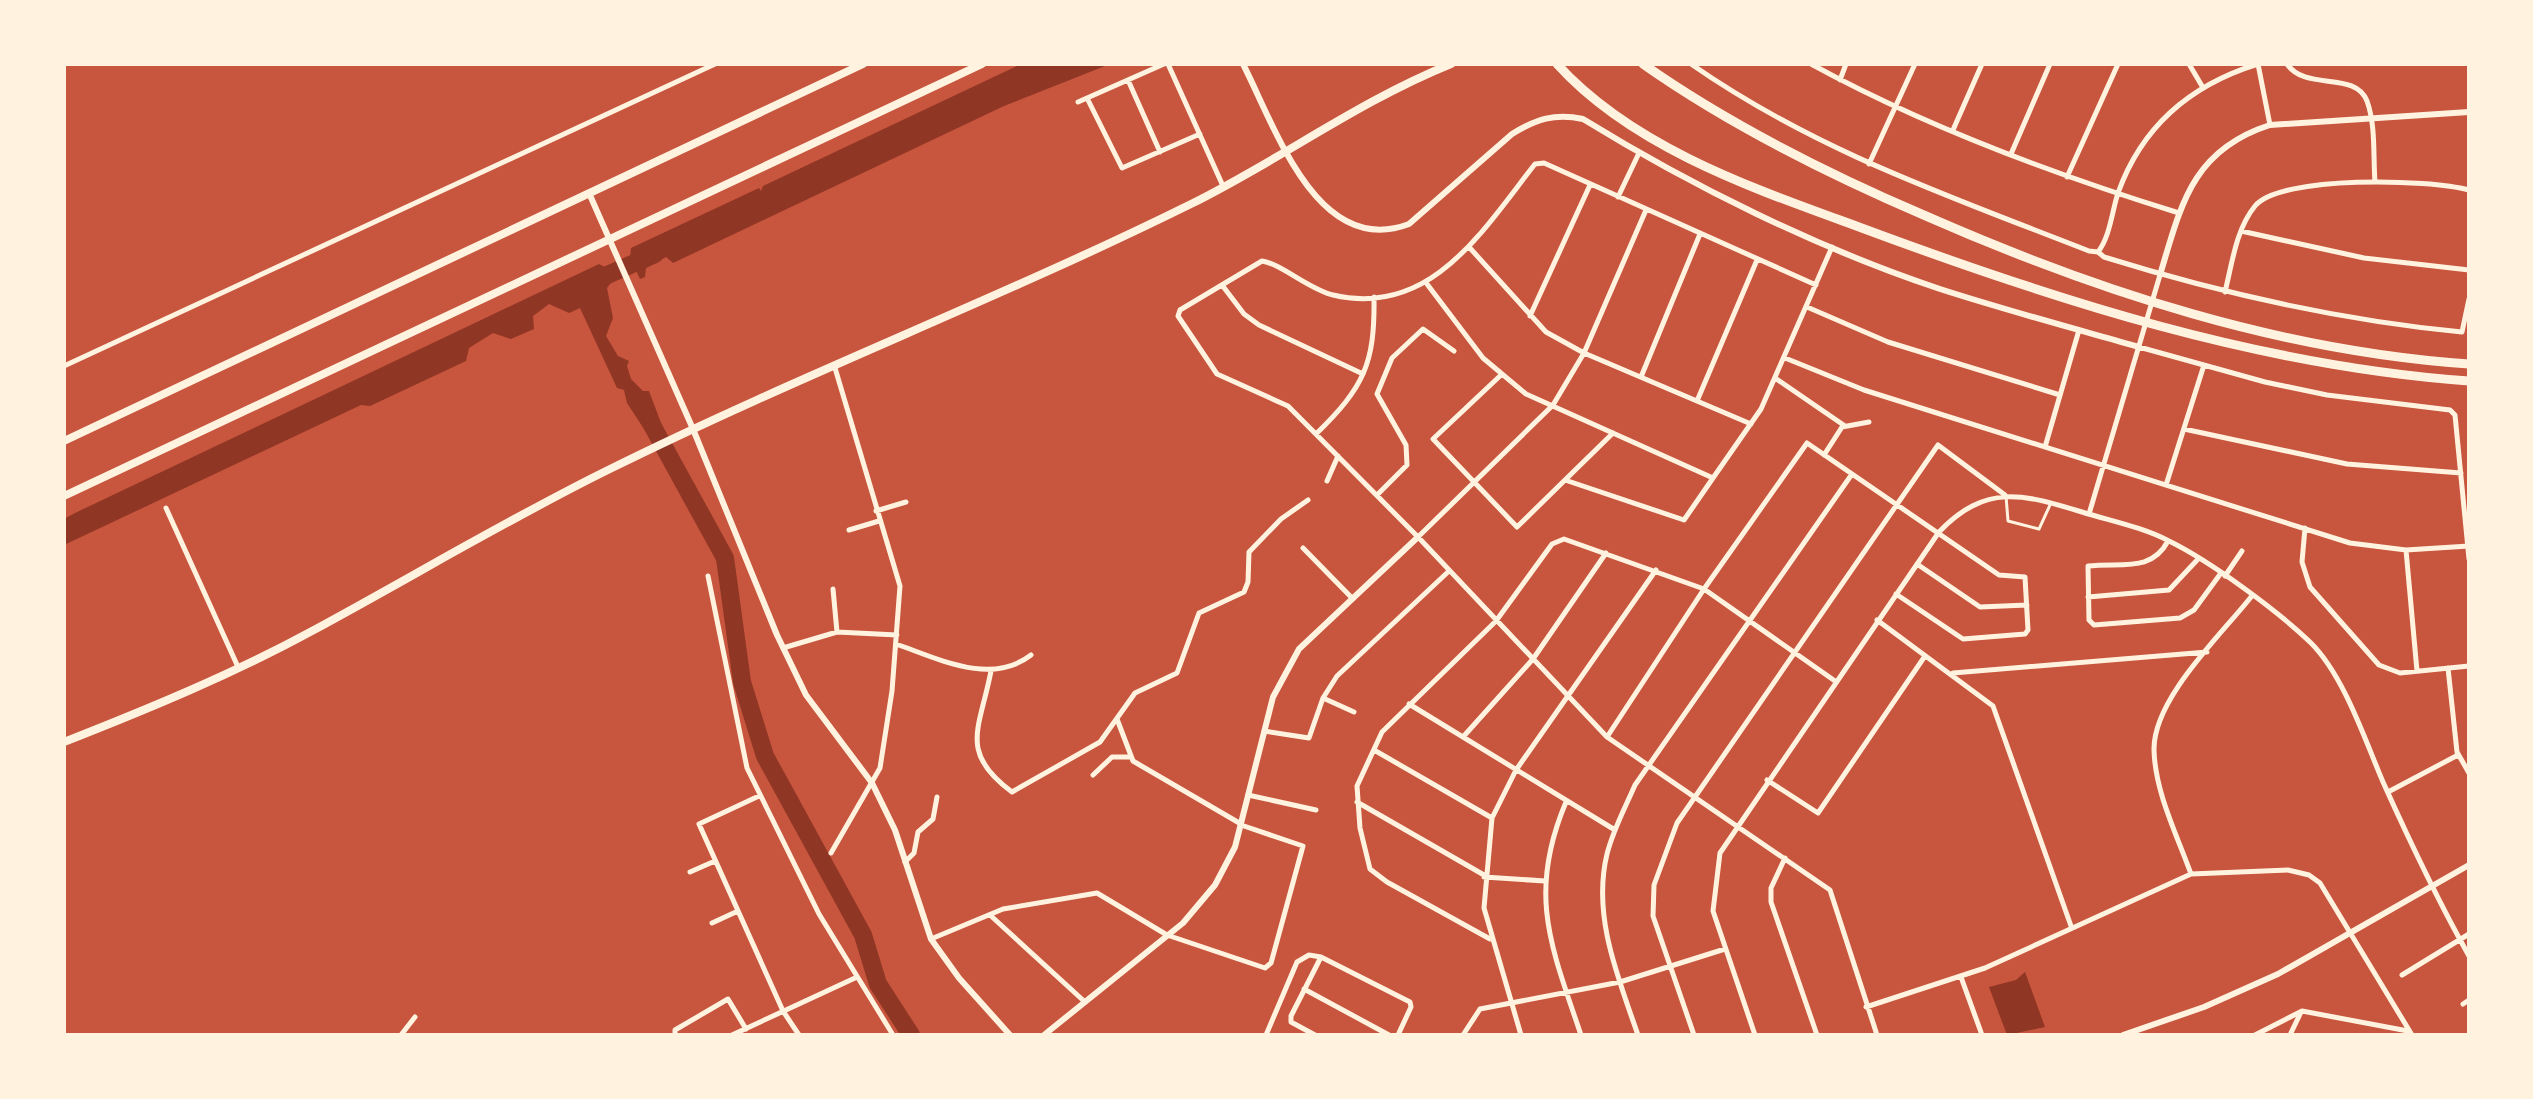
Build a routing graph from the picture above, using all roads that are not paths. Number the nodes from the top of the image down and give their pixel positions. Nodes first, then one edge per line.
1 (715, 64) edge
2 (863, 64) edge
3 (982, 64) edge
4 (1166, 64) edge
5 (1243, 64) edge
6 (1451, 64) edge
7 (1643, 64) edge
8 (1691, 64) edge
9 (1811, 64) edge
10 (1846, 64) edge
11 (1915, 64) edge
12 (1982, 64) edge
13 (2050, 64) edge
14 (2118, 64) edge
15 (2189, 64) edge
16 (2258, 64) edge
17 (2287, 64) edge
18 (1559, 67) edge
19 (1128, 80) junction
20 (1840, 80) junction
21 (2202, 86) junction
22 (1087, 98) junction
23 (1078, 102) dead end
24 (1897, 106) junction
25 (2469, 112) edge
26 (2371, 116) junction
27 (2270, 125) junction
28 (1953, 130) junction
29 (1200, 134) junction
30 (1287, 150) junction
31 (1160, 152) junction
32 (1639, 153) junction
33 (2011, 154) junction
34 (1869, 164) junction
35 (2067, 177) junction
36 (2375, 182) junction
37 (1590, 185) junction
38 (1223, 187) junction
39 (2469, 190) edge
40 (589, 193) junction
41 (2118, 194) junction
42 (1618, 197) junction
43 (1646, 210) junction
44 (2179, 213) junction
45 (2241, 231) junction
46 (1700, 234) junction
47 (609, 239) junction
48 (1832, 246) junction
49 (1469, 247) junction
50 (2098, 252) junction
51 (1757, 260) junction
52 (2469, 270) edge
53 (2160, 275) junction
54 (1427, 284) junction
55 (1222, 285) junction
56 (1816, 285) junction
57 (2225, 292) junction
58 (1374, 297) junction
59 (2469, 299) edge
60 (1807, 307) junction
61 (1530, 316) junction
62 (2079, 330) junction
63 (2139, 347) junction
64 (1454, 351) dead end
65 (1584, 353) junction
66 (1785, 358) junction
67 (2469, 364) edge
68 (2204, 365) junction
69 (64, 366) edge
70 (835, 368) junction
71 (1363, 374) junction
72 (1501, 375) junction
73 (1641, 377) junction
74 (1775, 378) junction
75 (2469, 381) edge
76 (2060, 395) junction
77 (1697, 401) junction
78 (1553, 405) junction
79 (1869, 422) dead end
80 (1751, 424) junction
81 (1845, 426) junction
82 (693, 429) junction
83 (2184, 429) junction
84 (1613, 433) junction
85 (1316, 434) junction
86 (64, 441) edge
87 (2045, 447) junction
88 (1824, 455) junction
89 (1338, 456) junction
90 (2104, 466) junction
91 (2461, 473) junction
92 (1852, 474) junction
93 (1713, 478) junction
94 (1565, 480) junction
95 (1327, 481) dead end
96 (1473, 483) junction
97 (2166, 485) junction
98 (1377, 495) junction
99 (64, 496) edge
100 (2006, 496) junction
101 (1308, 500) dead end
102 (906, 502) dead end
103 (1896, 503) junction
104 (2053, 503) junction
105 (166, 508) dead end
106 (876, 511) junction
107 (2089, 514) junction
108 (879, 521) junction
109 (2305, 528) junction
110 (849, 530) dead end
111 (1939, 532) junction
112 (1418, 537) junction
113 (2168, 541) junction
114 (2468, 546) edge
115 (1303, 548) dead end
116 (2406, 550) junction
117 (2242, 551) dead end
118 (1606, 553) junction
119 (2199, 558) junction
120 (2469, 559) edge
121 (1917, 564) junction
122 (1656, 570) junction
123 (1449, 571) junction
124 (2223, 575) junction
125 (708, 576) dead end
126 (833, 589) dead end
127 (1704, 589) junction
128 (1896, 594) junction
129 (2088, 597) junction
130 (2251, 597) junction
131 (1352, 598) junction
132 (2027, 605) junction
133 (1877, 620) junction
134 (1496, 621) junction
135 (1750, 622) junction
136 (837, 632) junction
137 (897, 635) junction
138 (896, 644) junction
139 (783, 648) junction
140 (2207, 652) junction
141 (1795, 653) junction
142 (1031, 655) dead end
143 (1925, 656) junction
144 (1533, 659) junction
145 (2469, 666) edge
146 (238, 667) junction
147 (2448, 668) junction
148 (991, 671) junction
149 (2417, 671) junction
150 (1952, 673) junction
151 (1835, 681) junction
152 (1569, 697) junction
153 (1323, 698) junction
154 (1409, 704) junction
155 (1354, 712) dead end
156 (1117, 718) junction
157 (1264, 731) junction
158 (1463, 737) junction
159 (1607, 737) junction
160 (64, 742) edge
161 (1374, 750) junction
162 (2458, 755) junction
163 (1130, 757) junction
164 (1650, 767) junction
165 (1516, 770) junction
166 (2469, 773) edge
167 (1093, 775) dead end
168 (1767, 780) junction
169 (872, 783) junction
170 (2388, 792) junction
171 (1248, 795) junction
172 (759, 796) junction
173 (937, 797) dead end
174 (1695, 797) junction
175 (1356, 802) junction
176 (1566, 802) junction
177 (1316, 810) dead end
178 (1492, 818) junction
179 (1241, 824) junction
180 (1736, 827) junction
181 (1615, 830) junction
182 (831, 853) dead end
183 (1785, 858) junction
184 (715, 861) junction
185 (905, 862) junction
186 (2469, 865) edge
187 (690, 872) dead end
188 (2191, 874) junction
189 (1484, 876) junction
190 (1545, 881) junction
191 (2430, 888) junction
192 (738, 911) junction
193 (990, 915) junction
194 (712, 923) dead end
195 (2071, 927) junction
196 (2351, 932) junction
197 (2469, 934) edge
198 (1167, 935) junction
199 (931, 939) junction
200 (1490, 939) junction
201 (2460, 940) junction
202 (1725, 949) junction
203 (2469, 956) edge
204 (1321, 957) junction
205 (1670, 966) junction
206 (2402, 975) dead end
207 (1961, 977) junction
208 (855, 978) junction
209 (1620, 982) junction
210 (1304, 989) junction
211 (1567, 992) junction
212 (1511, 1001) junction
213 (1085, 1002) junction
214 (1866, 1007) junction
215 (783, 1011) junction
216 (2302, 1011) junction
217 (415, 1017) dead end
218 (746, 1029) junction
219 (2410, 1033) edge
220 (401, 1035) edge
221 (675, 1035) edge
222 (732, 1035) edge
223 (799, 1035) edge
224 (893, 1035) edge
225 (1010, 1035) edge
226 (1044, 1035) edge
227 (1266, 1035) edge
228 (1315, 1035) edge
229 (1389, 1035) edge
230 (1398, 1035) edge
231 (1463, 1035) edge
232 (1521, 1035) edge
233 (1581, 1035) edge
234 (1638, 1035) edge
235 (1694, 1035) edge
236 (1755, 1035) edge
237 (1817, 1035) edge
238 (1877, 1035) edge
239 (1982, 1035) edge
240 (2123, 1035) edge
241 (2255, 1035) edge
242 (2290, 1035) edge

1 - 69 street
2 - 40 main road
3 - 47 main road
4 - 19 street
4 - 29 street
5 - 30 street
6 - 30 main road
7 - 67 highway
8 - 34 street
9 - 20 street
10 - 20 street
11 - 24 street
12 - 28 street
13 - 33 street
14 - 35 street
15 - 21 street
16 - 21 street
16 - 27 street
17 - 26 street
18 - 75 highway
19 - 22 street
19 - 31 street
20 - 24 street
21 - 41 street
22 - 23 street
22 - 31 street
24 - 28 street
24 - 34 street
25 - 26 street
26 - 27 street
26 - 36 street
27 - 44 street
28 - 33 street
29 - 31 street
29 - 38 street
30 - 32 street
30 - 38 main road
32 - 42 street
32 - 48 street
33 - 35 street
34 - 50 street
35 - 41 street
36 - 39 street
36 - 45 street
37 - 42 street
37 - 49 street
37 - 61 street
38 - 70 main road
40 - 47 street
40 - 86 main road
41 - 44 street
41 - 50 street
42 - 43 street
43 - 46 street
43 - 65 street
44 - 53 street
45 - 52 street
45 - 57 street
46 - 51 street
46 - 73 street
47 - 82 street
47 - 99 main road
48 - 56 street
48 - 62 street
49 - 54 street
49 - 61 street
50 - 53 street
51 - 56 street
51 - 77 street
53 - 57 street
53 - 63 street
54 - 58 street
54 - 72 street
55 - 58 street
55 - 71 street
55 - 85 street
56 - 60 street
57 - 59 street
58 - 71 street
60 - 66 street
60 - 76 street
61 - 65 street
62 - 63 street
62 - 76 street
63 - 68 street
63 - 90 street
64 - 98 street
65 - 73 street
65 - 78 street
66 - 74 street
66 - 87 street
68 - 83 street
68 - 91 street
70 - 82 main road
70 - 106 street
71 - 85 street
72 - 78 street
72 - 96 street
73 - 77 street
74 - 80 street
74 - 81 street
76 - 87 street
77 - 80 street
78 - 84 street
78 - 96 street
79 - 81 street
80 - 93 street
81 - 88 street
82 - 139 street
82 - 146 main road
83 - 91 street
83 - 97 street
84 - 93 street
84 - 94 street
85 - 89 street
87 - 90 street
88 - 92 street
88 - 127 street
89 - 95 street
89 - 98 street
90 - 97 street
90 - 107 street
91 - 114 street
92 - 103 street
92 - 135 street
93 - 94 street
94 - 96 street
96 - 112 street
97 - 109 street
98 - 112 street
100 - 103 street
100 - 104 street
100 - 104 lane
100 - 111 street
101 - 156 street
102 - 106 street
103 - 111 street
103 - 141 street
104 - 107 street
105 - 146 street
106 - 108 street
107 - 113 street
108 - 110 street
108 - 137 street
109 - 116 street
109 - 149 street
111 - 121 street
111 - 132 street
112 - 123 street
112 - 131 street
113 - 119 street
113 - 129 street
114 - 116 street
114 - 120 street
115 - 131 street
116 - 149 street
117 - 124 street
118 - 122 street
118 - 134 street
118 - 144 street
119 - 124 street
119 - 129 street
121 - 128 street
121 - 132 street
122 - 127 street
122 - 152 street
123 - 134 street
123 - 153 street
124 - 129 street
124 - 130 street
125 - 172 street
126 - 136 street
127 - 135 street
127 - 159 street
128 - 132 street
128 - 133 street
130 - 140 street
130 - 170 street
131 - 157 street
133 - 143 street
133 - 151 street
134 - 144 street
134 - 154 street
135 - 141 street
135 - 164 street
136 - 137 street
136 - 139 street
137 - 138 street
138 - 148 street
138 - 169 street
139 - 169 street
140 - 150 street
140 - 188 street
141 - 151 street
141 - 174 street
142 - 148 street
143 - 150 street
143 - 168 street
144 - 152 street
144 - 158 street
145 - 147 street
146 - 160 main road
147 - 149 street
147 - 162 street
148 - 156 street
150 - 195 street
151 - 168 street
152 - 159 street
152 - 165 street
153 - 155 street
153 - 157 street
154 - 158 street
154 - 161 street
156 - 163 street
157 - 171 street
158 - 165 street
159 - 164 street
161 - 175 street
161 - 178 street
162 - 166 street
162 - 170 street
163 - 167 street
163 - 179 street
164 - 174 street
164 - 181 street
165 - 176 street
165 - 178 street
168 - 180 street
169 - 182 street
169 - 185 street
170 - 191 street
171 - 177 street
171 - 179 street
172 - 184 street
172 - 208 street
173 - 185 street
174 - 180 street
174 - 205 street
175 - 189 street
175 - 200 street
176 - 181 street
176 - 190 street
178 - 189 street
179 - 198 street
179 - 198 street
180 - 183 street
180 - 202 street
181 - 209 street
183 - 214 street
183 - 237 street
184 - 187 street
184 - 192 street
185 - 199 street
186 - 191 street
188 - 195 street
188 - 196 street
189 - 190 street
189 - 200 street
190 - 211 street
191 - 196 street
191 - 201 street
192 - 194 street
192 - 215 street
193 - 198 street
193 - 199 street
193 - 213 street
195 - 207 street
196 - 219 street
196 - 240 street
197 - 201 street
198 - 213 street
199 - 225 street
200 - 212 street
201 - 203 street
201 - 206 street
202 - 205 street
202 - 236 street
204 - 210 street
204 - 227 street
204 - 230 street
205 - 209 street
205 - 235 street
207 - 214 street
207 - 239 street
208 - 215 street
208 - 224 street
209 - 211 street
209 - 234 street
210 - 228 street
210 - 229 street
211 - 212 street
211 - 233 street
212 - 231 street
212 - 232 street
213 - 226 street
214 - 238 street
215 - 218 street
215 - 223 street
216 - 219 street
216 - 241 street
216 - 242 street
217 - 220 street
218 - 221 street
218 - 222 street

